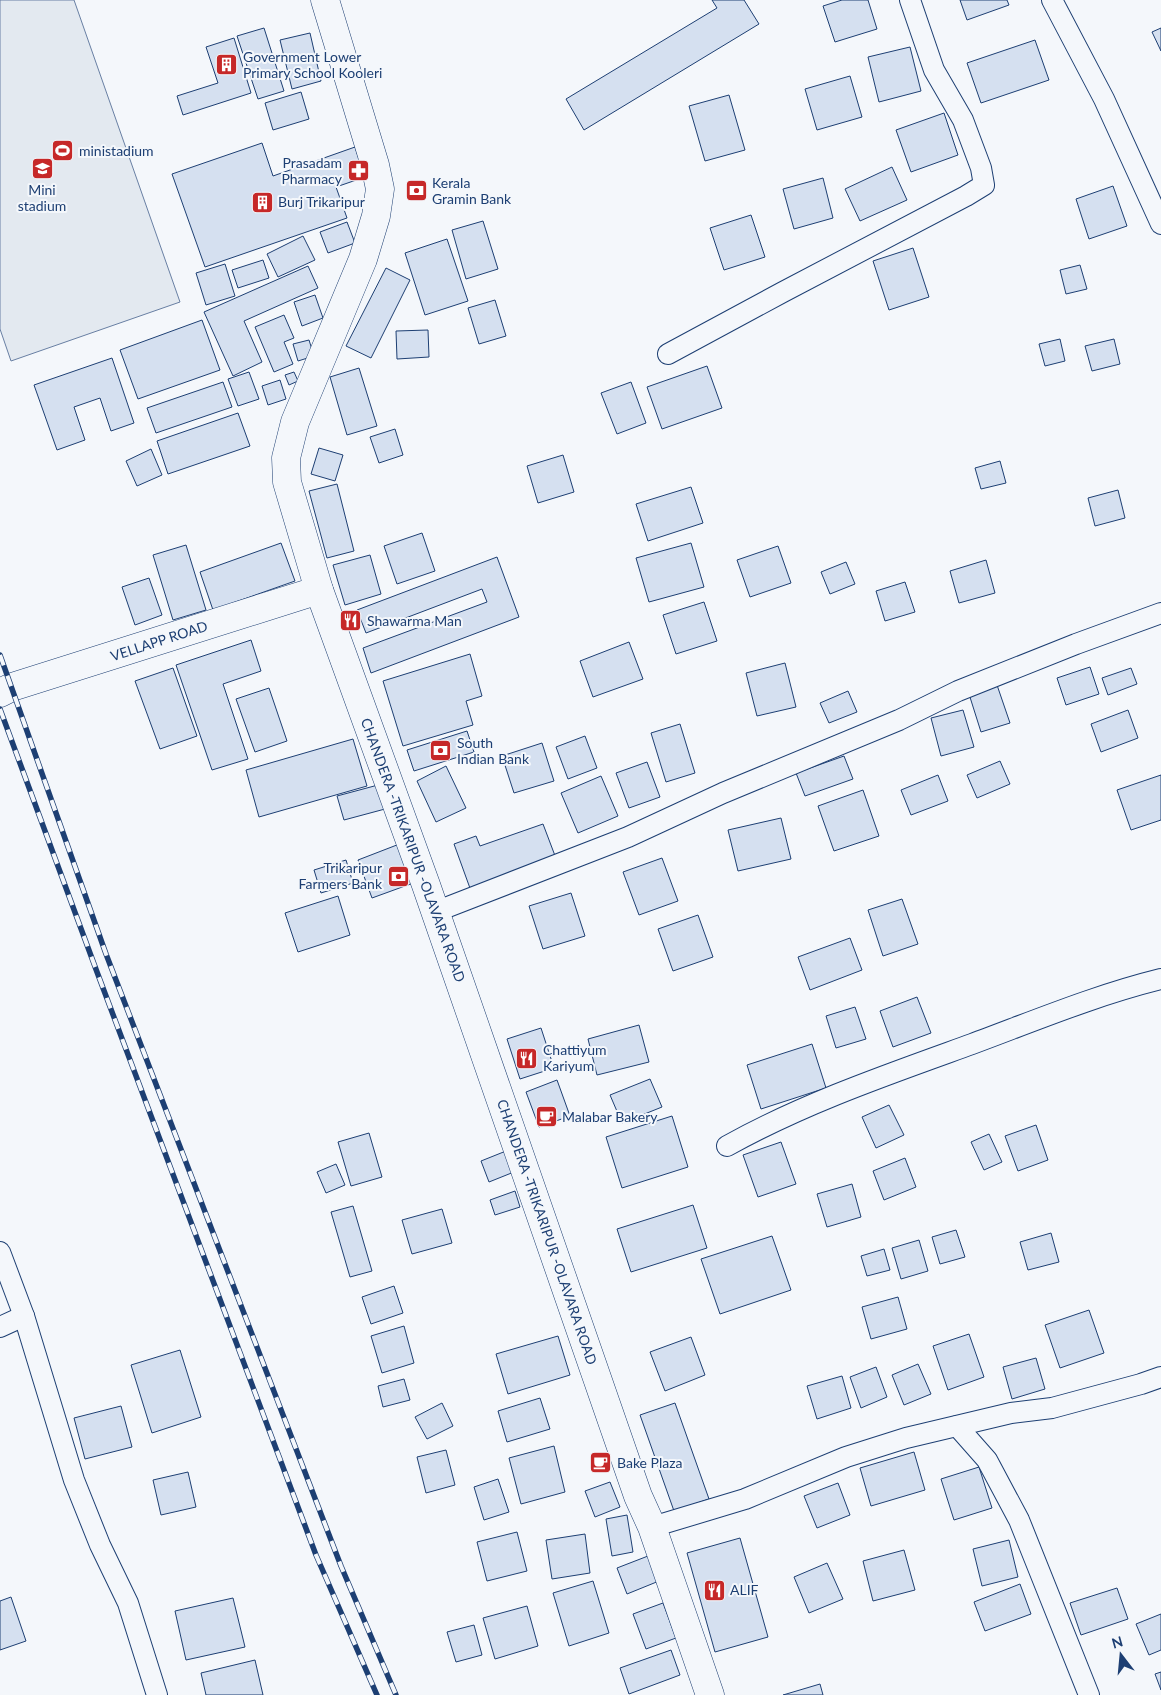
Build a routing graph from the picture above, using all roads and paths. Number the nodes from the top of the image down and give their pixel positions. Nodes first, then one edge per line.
1 (325, 0) edge
2 (910, 0) edge
3 (1052, 0) edge
4 (1161, 224) edge
5 (668, 354) dead end
6 (319, 590) junction
7 (1161, 613) edge
8 (0, 693) edge
9 (435, 912) junction
10 (1161, 978) edge
11 (727, 1146) dead end
12 (0, 1252) edge
13 (24, 1316) junction
14 (0, 1327) edge
15 (1161, 1377) edge
16 (957, 1426) junction
17 (652, 1527) junction
18 (157, 1695) edge
19 (710, 1695) edge
20 (1089, 1695) edge

1 - 6 main road, CHANDERA -TRIKARIPUR -OLAVARA ROAD
2 - 5 street
3 - 4 street
6 - 8 main road, VELLAPP ROAD
6 - 9 main road, CHANDERA -TRIKARIPUR -OLAVARA ROAD
7 - 9 street
9 - 17 main road, CHANDERA -TRIKARIPUR -OLAVARA ROAD
10 - 11 street
12 - 13 street
13 - 14 street
13 - 18 street
15 - 16 street
16 - 17 street
16 - 20 street
17 - 19 main road, CHANDERA -TRIKARIPUR -OLAVARA ROAD

